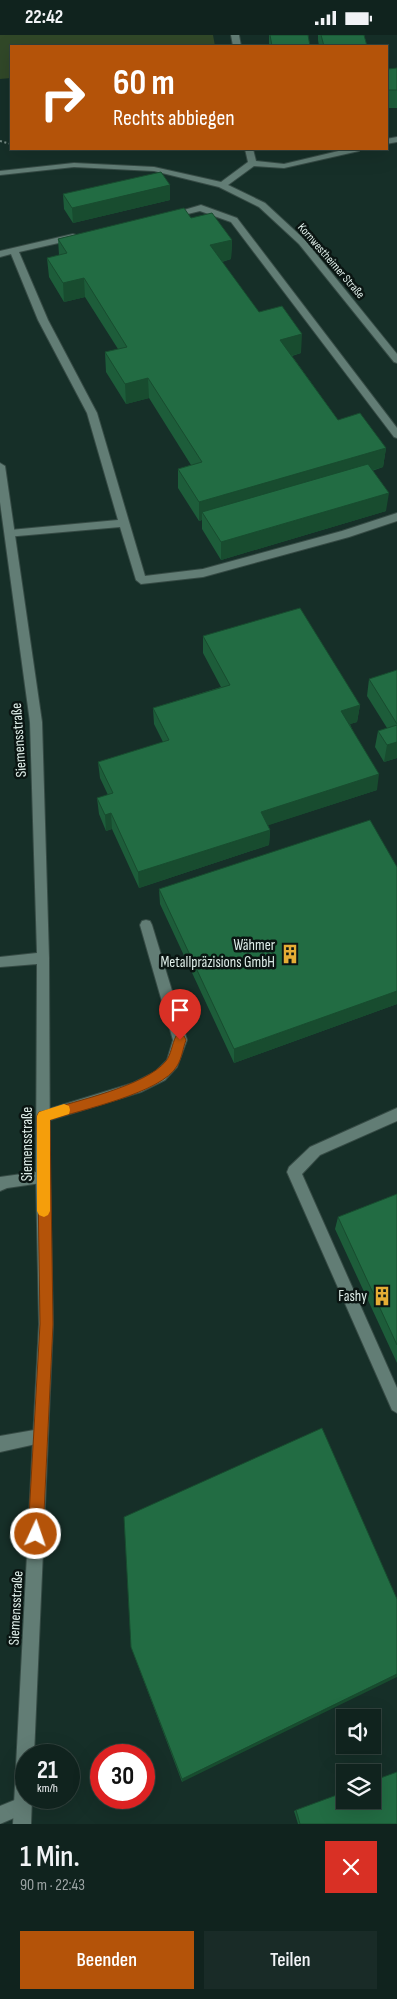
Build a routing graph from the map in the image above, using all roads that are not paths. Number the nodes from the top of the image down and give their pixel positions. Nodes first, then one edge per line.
1 (249, 150) edge
2 (352, 150) edge
3 (252, 163) junction
4 (0, 173) edge
5 (222, 185) junction
6 (164, 217) edge
7 (80, 236) edge
8 (14, 250) junction
9 (0, 254) edge
10 (397, 360) edge
11 (397, 435) edge
12 (0, 466) edge
13 (2, 498) edge
14 (397, 517) edge
15 (124, 523) junction
16 (10, 534) junction
17 (146, 925) dead end
18 (43, 958) junction
19 (0, 962) edge
20 (397, 1114) edge
21 (44, 1116) junction
22 (43, 1177) junction
23 (0, 1185) edge
24 (397, 1405) edge
25 (40, 1437) junction
26 (0, 1444) edge
27 (25, 1744) edge
28 (15, 1809) edge
29 (22, 1809) edge
30 (0, 1815) edge
31 (22, 1824) edge

1 - 3 street
2 - 3 street
3 - 5 street
4 - 5 street, Kornwestheimer Straße
5 - 10 street, Kornwestheimer Straße
6 - 11 street
7 - 8 street
8 - 9 street
8 - 15 street
12 - 13 street, Siemensstraße
13 - 16 street, Siemensstraße
14 - 15 street
15 - 16 street
16 - 18 street, Siemensstraße
17 - 21 street
18 - 19 street
18 - 21 street, Siemensstraße
20 - 24 street
21 - 22 street, Siemensstraße
22 - 23 street
22 - 25 street, Siemensstraße
25 - 26 street
25 - 27 street, Siemensstraße
28 - 30 street
29 - 31 street, Siemensstraße

